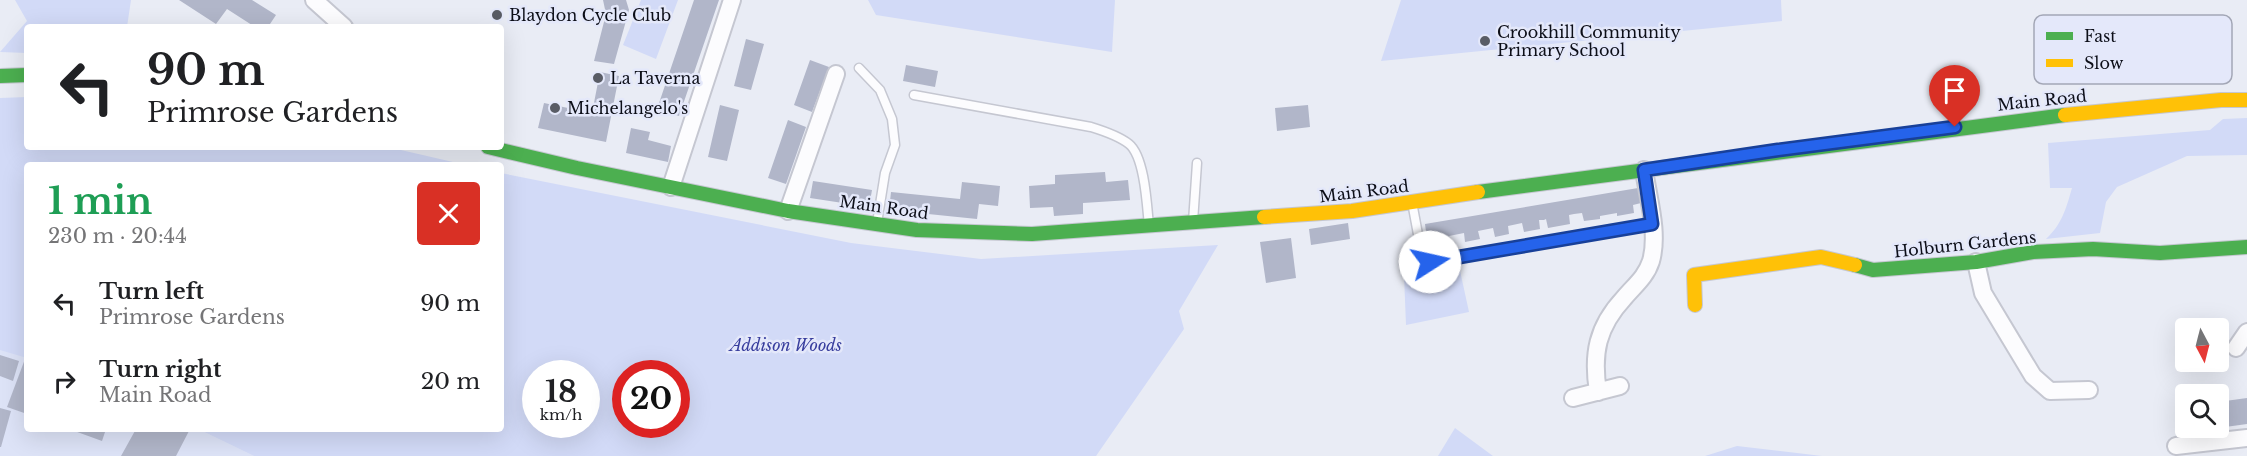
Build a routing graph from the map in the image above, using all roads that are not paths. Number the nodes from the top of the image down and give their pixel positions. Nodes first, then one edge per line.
1 (314, 0) edge
2 (732, 0) edge
3 (341, 24) edge
4 (859, 68) dead end
5 (836, 74) dead end
6 (24, 75) edge
7 (0, 76) edge
8 (914, 95) dead end
9 (2247, 100) edge
10 (501, 150) edge
11 (1197, 163) dead end
12 (1644, 170) junction
13 (671, 187) junction
14 (1412, 202) junction
15 (788, 211) junction
16 (1193, 223) junction
17 (877, 224) junction
18 (1652, 224) junction
19 (1149, 226) junction
20 (2247, 247) edge
21 (1976, 262) junction
22 (1695, 305) dead end
23 (2247, 332) edge
24 (2236, 348) dead end
25 (1620, 386) dead end
26 (2089, 390) dead end
27 (1598, 392) junction
28 (1573, 398) dead end
29 (2247, 438) edge
30 (2176, 446) dead end

1 - 3 street
2 - 13 street
4 - 17 lane
5 - 15 street
6 - 7 main road
8 - 19 lane
9 - 12 main road, Main Road
10 - 13 main road, Main Road
11 - 16 lane
12 - 14 main road, Main Road
12 - 18 street
13 - 15 main road, Main Road
14 - 16 main road, Main Road
14 - 18 lane
15 - 17 main road, Main Road
16 - 19 main road, Main Road
17 - 19 main road, Main Road
18 - 27 street
20 - 21 main road, Holburn Gardens
21 - 22 main road, Holburn Gardens
21 - 26 street
23 - 24 street
25 - 27 street
27 - 28 street
29 - 30 street

